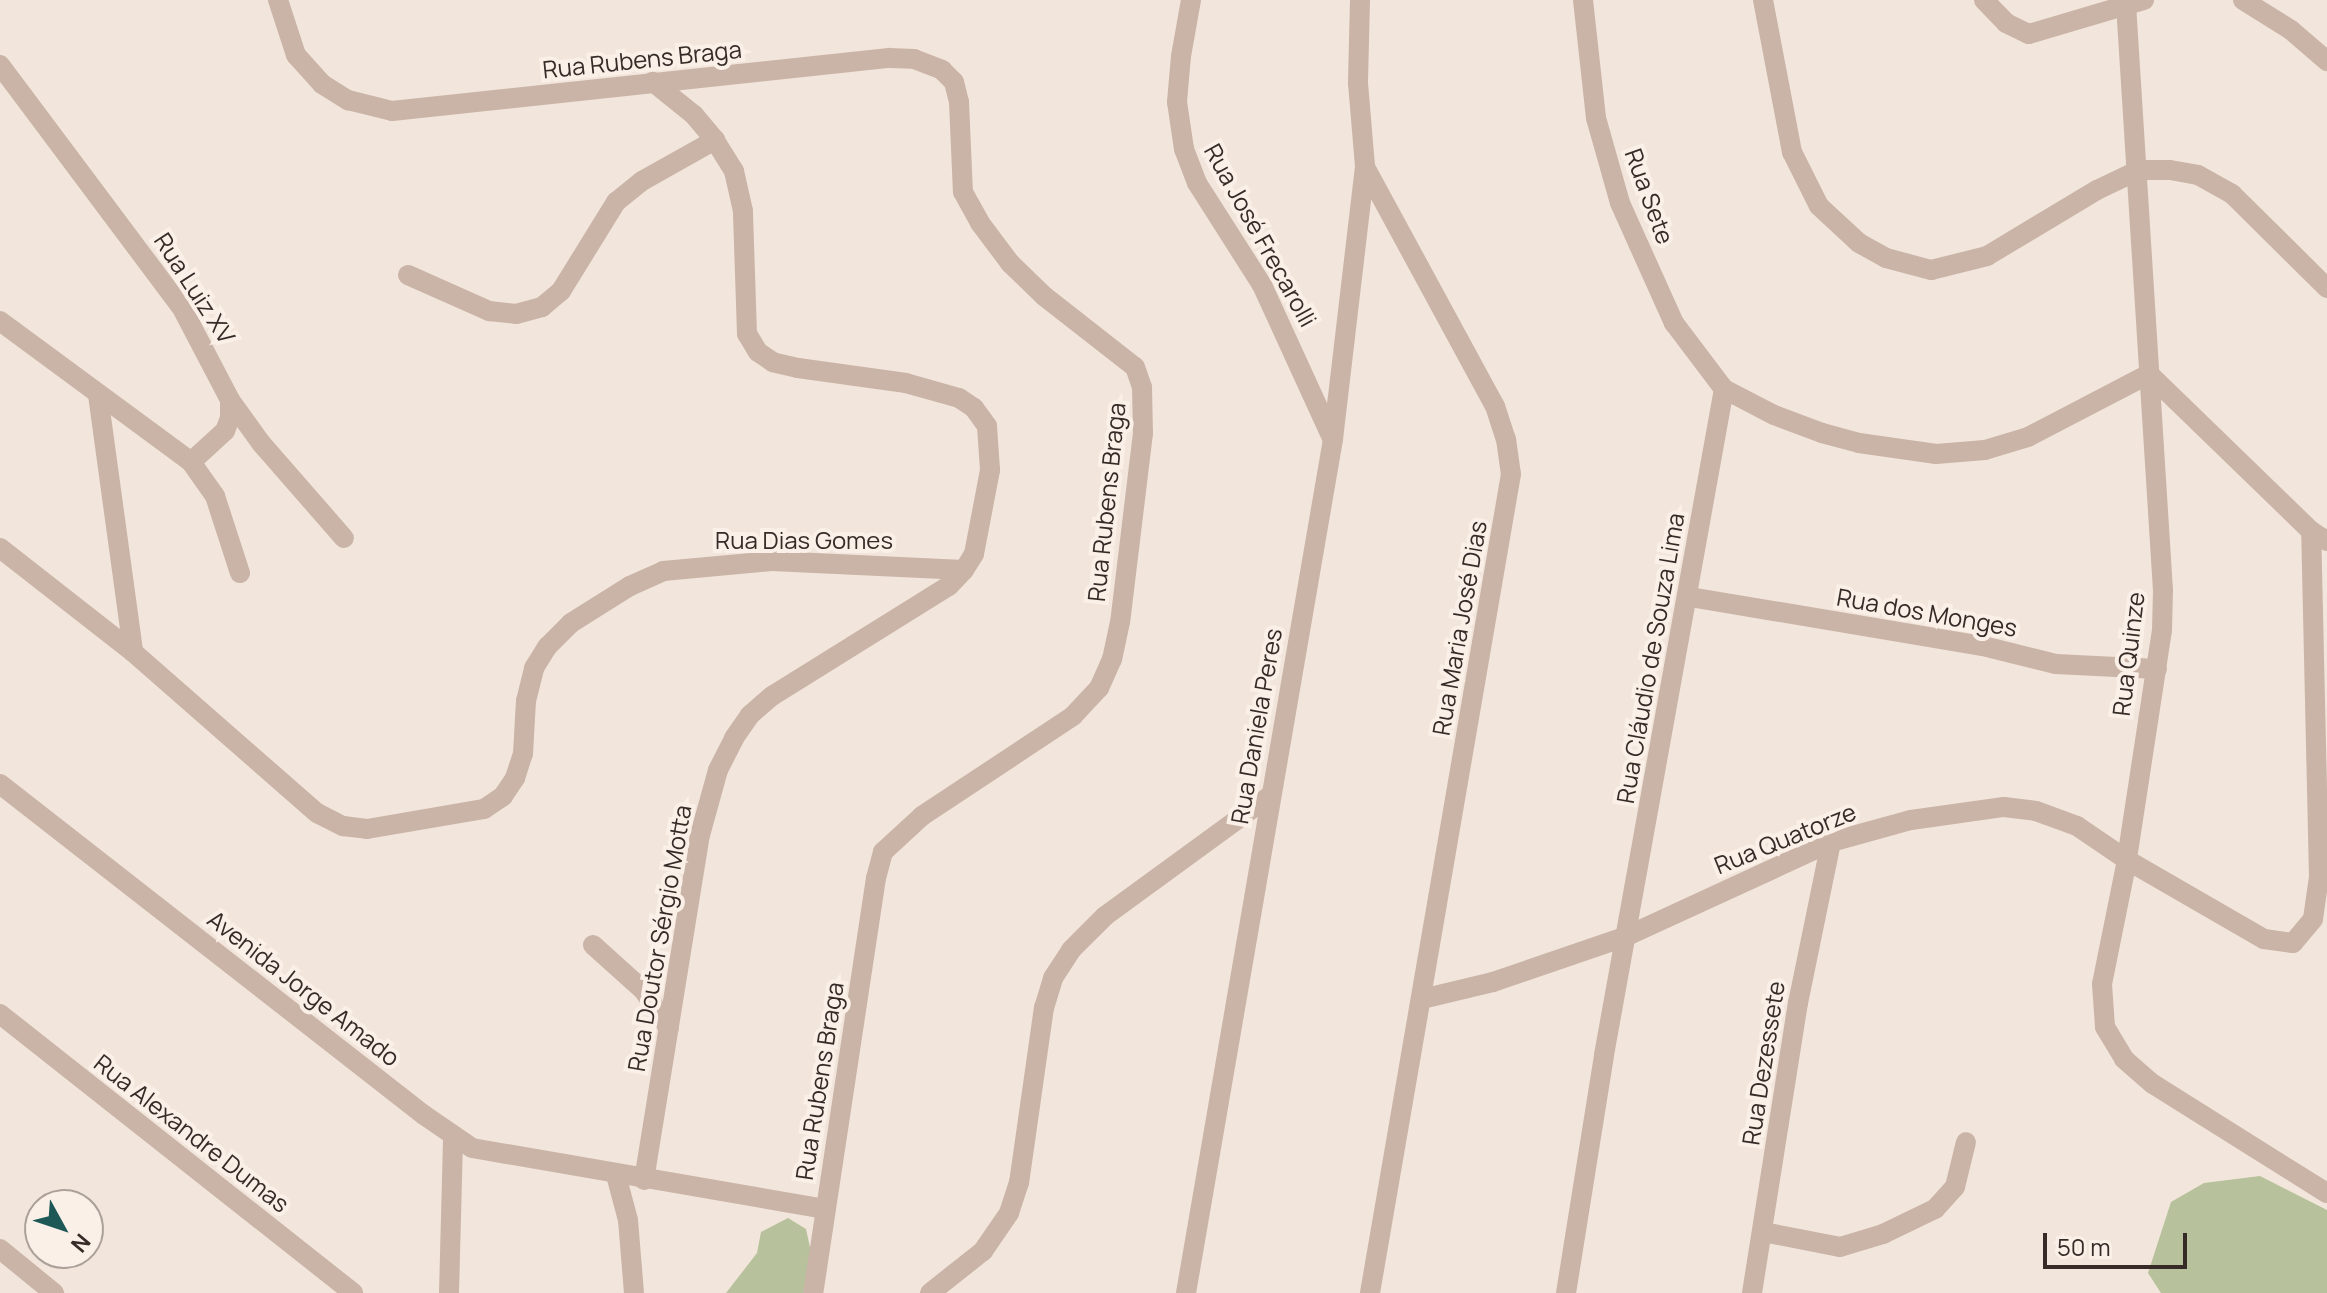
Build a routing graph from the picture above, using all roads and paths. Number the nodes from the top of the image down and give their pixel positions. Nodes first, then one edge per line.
1 (278, 0) edge
2 (1191, 0) edge
3 (1360, 0) edge
4 (1583, 0) edge
5 (1763, 0) edge
6 (1984, 0) edge
7 (2243, 0) edge
8 (2135, 2) edge
9 (2327, 61) edge
10 (0, 65) edge
11 (653, 82) junction
12 (715, 140) junction
13 (1365, 167) junction
14 (2139, 170) junction
15 (408, 275) dead end
16 (2327, 288) edge
17 (0, 321) edge
18 (2149, 374) junction
19 (1724, 389) junction
20 (98, 395) junction
21 (230, 400) junction
22 (1333, 439) junction
23 (191, 462) junction
24 (2322, 533) edge
25 (344, 538) dead end
26 (0, 548) edge
27 (964, 570) junction
28 (240, 573) dead end
29 (1690, 597) junction
30 (133, 652) junction
31 (2157, 669) junction
32 (0, 784) edge
33 (1271, 795) junction
34 (1831, 842) junction
35 (2127, 860) junction
36 (1627, 936) junction
37 (593, 945) dead end
38 (1422, 999) junction
39 (0, 1014) edge
40 (669, 1029) junction
41 (453, 1137) junction
42 (1966, 1142) dead end
43 (616, 1175) junction
44 (644, 1180) junction
45 (2327, 1193) edge
46 (826, 1209) junction
47 (1763, 1232) junction
48 (0, 1248) edge
49 (54, 1293) edge
50 (353, 1293) edge
51 (449, 1293) edge
52 (634, 1293) edge
53 (813, 1293) edge
54 (930, 1293) edge
55 (1186, 1293) edge
56 (1370, 1293) edge
57 (1566, 1293) edge
58 (1752, 1293) edge

1 - 11 street, Rua Rubens Braga
2 - 22 street, Rua José Frecarolli
3 - 13 street, Rua Maria José Dias
4 - 19 street, Rua Sete
5 - 14 street
6 - 8 street
7 - 9 street
8 - 14 street, Rua Quinze
10 - 21 street, Rua Luiz XV
11 - 12 street, Rua Doutor Sérgio Motta
11 - 46 street, Rua Rubens Braga
12 - 15 street
12 - 27 street, Rua Doutor Sérgio Motta
13 - 22 street, Rua Daniela Peres
13 - 38 street, Rua Maria José Dias
14 - 16 street
14 - 18 street, Rua Quinze
17 - 20 street
18 - 19 street
18 - 24 street
18 - 31 street, Rua Quinze
19 - 29 street, Rua Cláudio de Souza Lima
20 - 23 street
20 - 30 street
21 - 23 street
21 - 25 street, Rua Luiz XV
22 - 33 street, Rua Daniela Peres
23 - 28 street
24 - 35 street, Rua Quatorze
26 - 30 street, Rua Dias Gomes
27 - 30 street, Rua Dias Gomes
27 - 40 street, Rua Doutor Sérgio Motta
29 - 31 street, Rua dos Monges
29 - 36 street, Rua Cláudio de Souza Lima
31 - 35 street, Rua Quinze
32 - 41 street, Avenida Jorge Amado
33 - 54 street
33 - 55 street, Rua Daniela Peres
34 - 35 street, Rua Quatorze
34 - 36 street, Rua Quatorze
34 - 47 street, Rua Dezessete
35 - 45 street, Rua Quinze
36 - 38 street, Rua Quatorze
36 - 57 street, Rua Cláudio de Souza Lima
37 - 40 street
38 - 56 street, Rua Maria José Dias
39 - 50 street, Rua Alexandre Dumas
40 - 44 street, Rua Doutor Sérgio Motta
41 - 43 street, Avenida Jorge Amado
41 - 51 street
42 - 47 street
43 - 44 street, Avenida Jorge Amado
43 - 52 street
44 - 46 street, Avenida Jorge Amado
46 - 53 street, Rua Rubens Braga
47 - 58 street, Rua Dezessete
48 - 49 street

